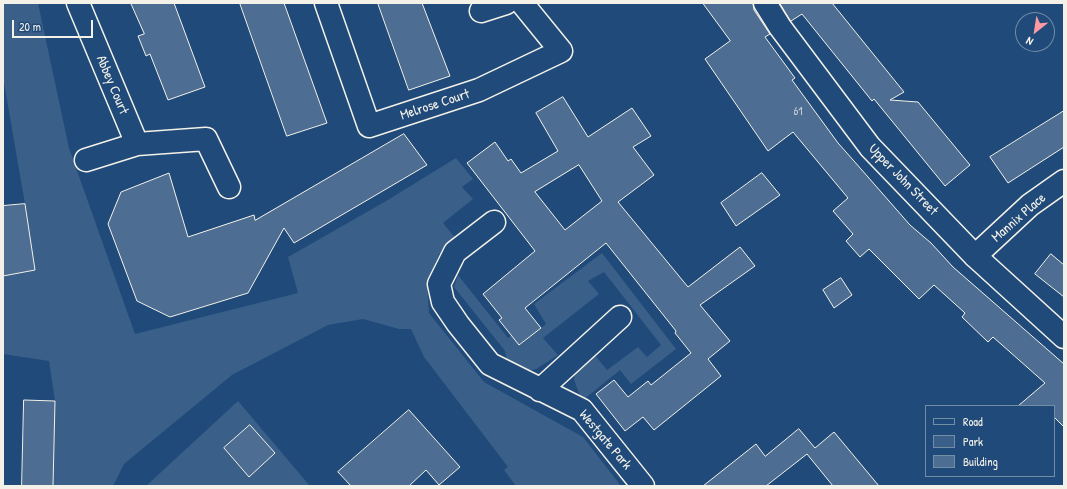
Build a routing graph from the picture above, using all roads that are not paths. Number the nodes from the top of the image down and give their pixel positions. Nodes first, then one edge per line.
1 (78, 3) edge
2 (326, 3) edge
3 (506, 3) edge
4 (522, 3) edge
5 (765, 3) edge
6 (481, 11) dead end
7 (137, 144) junction
8 (86, 160) dead end
9 (1064, 181) edge
10 (229, 187) dead end
11 (494, 222) dead end
12 (975, 256) junction
13 (620, 317) dead end
14 (1064, 337) edge
15 (540, 390) junction
16 (643, 486) edge

1 - 7 street, Abbey Court
2 - 4 street, Melrose Court
3 - 6 street
5 - 12 street, Upper John Street
7 - 8 street
7 - 10 street
9 - 12 street, Mannix Place
11 - 15 street, Westgate Park
12 - 14 street, Upper John Street
13 - 15 street
15 - 16 street, Westgate Park

